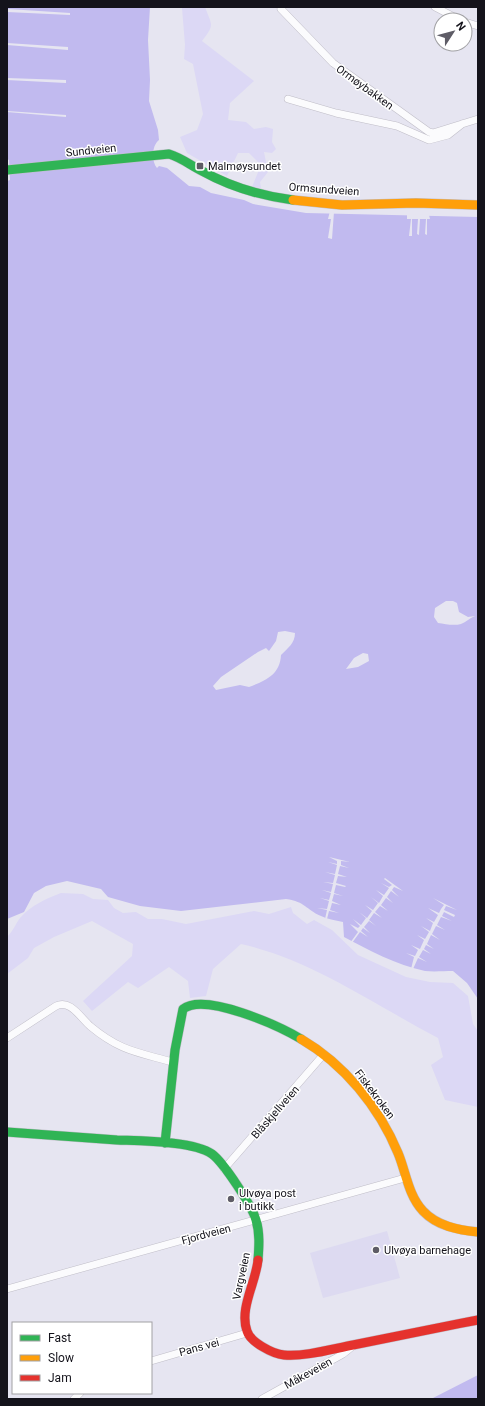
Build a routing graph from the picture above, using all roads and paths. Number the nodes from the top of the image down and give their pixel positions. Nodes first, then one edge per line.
1 (435, 7) edge
2 (281, 9) dead end
3 (445, 12) edge
4 (288, 100) dead end
5 (478, 119) edge
6 (464, 123) junction
7 (178, 156) joint
8 (9, 170) edge
9 (478, 205) edge
10 (7, 1038) edge
11 (324, 1054) junction
12 (172, 1062) junction
13 (7, 1132) edge
14 (165, 1143) junction
15 (224, 1169) junction
16 (405, 1178) junction
17 (256, 1220) junction
18 (478, 1232) edge
19 (7, 1289) edge
20 (478, 1320) edge
21 (247, 1333) junction
22 (353, 1346) junction
23 (152, 1361) edge
24 (262, 1399) edge

1 - 3 street
2 - 6 street, Ormøybakken
4 - 6 street, Ormøybakken
5 - 6 street, Ormøybakken
7 - 8 street, Sundveien
7 - 9 street, Ormsundveien
10 - 12 street
11 - 12 street, Fiskekroken
11 - 15 street, Blåskjellveien
11 - 16 street, Fiskekroken
12 - 14 street, Fiskekroken
13 - 14 street, Vargveien
14 - 15 street, Vargveien
15 - 17 street, Vargveien
16 - 17 street, Fjordveien
16 - 18 street, Fiskekroken
17 - 19 street, Fjordveien
17 - 21 street, Vargveien
20 - 22 street
21 - 22 street
21 - 23 street, Pans vei
22 - 24 street, Måkeveien

